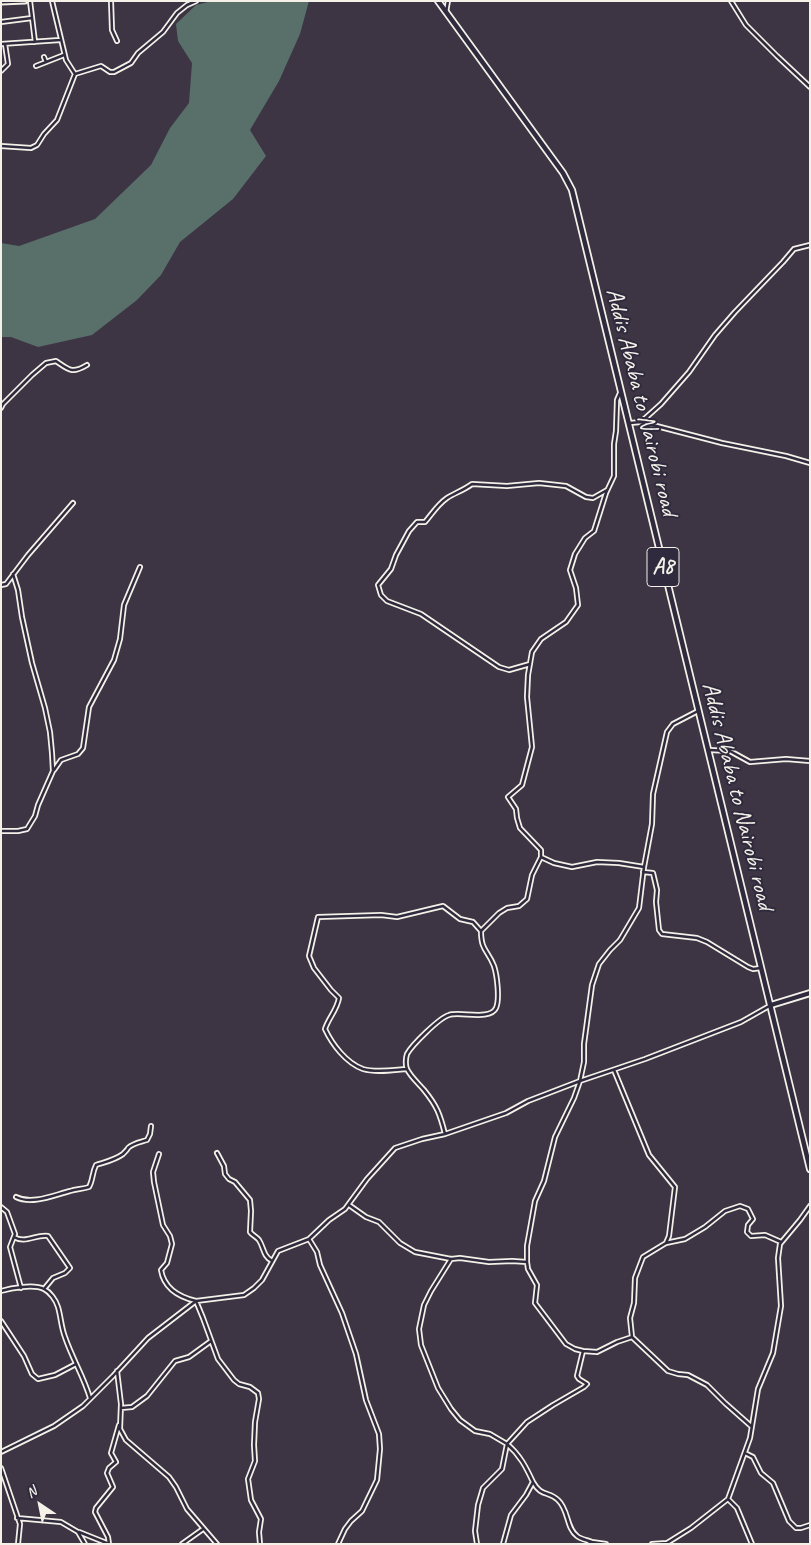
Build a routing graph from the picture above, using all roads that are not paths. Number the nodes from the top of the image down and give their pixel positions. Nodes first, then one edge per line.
1 (24, 1) edge
2 (30, 1) edge
3 (52, 1) edge
4 (111, 1) edge
5 (196, 1) edge
6 (438, 1) edge
7 (448, 1) edge
8 (731, 1) edge
9 (1, 2) edge
10 (446, 14) junction
11 (32, 18) junction
12 (1, 22) edge
13 (60, 40) junction
14 (117, 41) dead end
15 (35, 42) junction
16 (3, 44) edge
17 (64, 55) junction
18 (44, 57) dead end
19 (46, 62) junction
20 (36, 66) dead end
21 (1, 71) edge
22 (75, 74) junction
23 (810, 87) edge
24 (1, 146) edge
25 (810, 245) edge
26 (87, 365) dead end
27 (620, 392) junction
28 (1, 408) edge
29 (640, 422) junction
30 (628, 424) junction
31 (810, 463) edge
32 (608, 489) junction
33 (73, 503) dead end
34 (140, 567) dead end
35 (13, 574) junction
36 (1, 585) edge
37 (530, 664) junction
38 (698, 711) junction
39 (707, 750) junction
40 (810, 761) edge
41 (53, 771) junction
42 (1, 831) edge
43 (541, 857) junction
44 (644, 867) junction
45 (643, 872) junction
46 (481, 931) junction
47 (762, 968) junction
48 (810, 993) edge
49 (771, 1005) junction
50 (407, 1069) junction
51 (614, 1070) junction
52 (580, 1080) junction
53 (151, 1126) dead end
54 (445, 1134) junction
55 (216, 1153) dead end
56 (159, 1154) dead end
57 (809, 1157) edge
58 (810, 1168) edge
59 (16, 1197) dead end
60 (349, 1204) junction
61 (810, 1206) edge
62 (1, 1207) edge
63 (14, 1237) junction
64 (308, 1239) junction
65 (782, 1242) junction
66 (666, 1243) junction
67 (451, 1259) junction
68 (272, 1261) junction
69 (527, 1262) junction
70 (21, 1288) junction
71 (44, 1288) junction
72 (1, 1291) edge
73 (196, 1301) junction
74 (1, 1321) edge
75 (632, 1337) junction
76 (211, 1340) junction
77 (582, 1351) junction
78 (76, 1364) junction
79 (117, 1371) junction
80 (90, 1398) junction
81 (121, 1408) junction
82 (120, 1423) junction
83 (751, 1426) junction
84 (507, 1444) junction
85 (1, 1452) edge
86 (745, 1453) junction
87 (1, 1468) edge
88 (533, 1482) junction
89 (728, 1500) junction
90 (18, 1518) junction
91 (810, 1525) edge
92 (202, 1529) junction
93 (78, 1532) junction
94 (590, 1543) edge
95 (18, 1544) edge
96 (85, 1544) edge
97 (109, 1544) edge
98 (182, 1544) edge
99 (217, 1544) edge
100 (260, 1544) edge
101 (338, 1544) edge
102 (477, 1544) edge
103 (503, 1544) edge
104 (606, 1544) edge
105 (652, 1544) edge
106 (752, 1544) edge

1 - 9 street
2 - 11 street
3 - 13 street
4 - 14 street
5 - 22 street
6 - 10 highway, Addis Ababa to Nairobi road / A8
7 - 10 street
8 - 23 street
10 - 27 highway, Addis Ababa to Nairobi road / A8
11 - 12 street
11 - 15 street
13 - 15 street
13 - 17 street
15 - 16 street
16 - 21 street
17 - 19 street
17 - 22 street
18 - 19 street
19 - 20 street
22 - 24 street
25 - 29 street
26 - 28 street
27 - 30 highway, Addis Ababa to Nairobi road / A8
27 - 32 street
29 - 30 street
29 - 31 street
30 - 38 highway, Addis Ababa to Nairobi road / A8
32 - 37 street
32 - 37 street
33 - 35 street
34 - 41 street
35 - 36 street
35 - 41 street
37 - 43 street
38 - 39 highway, Addis Ababa to Nairobi road / A8
38 - 44 street
39 - 40 street
39 - 47 highway, Addis Ababa to Nairobi road / A8
41 - 42 street
43 - 44 street
43 - 46 street
44 - 45 street
45 - 47 street
45 - 52 street
46 - 50 street
46 - 50 street
47 - 49 highway, Addis Ababa to Nairobi road / A8
48 - 49 main road
49 - 51 street
49 - 57 highway, Addis Ababa to Nairobi road / A8
50 - 54 street
51 - 52 street
51 - 66 street
52 - 54 street
52 - 69 street
53 - 59 street
54 - 60 street
55 - 68 street
56 - 73 street
57 - 58 highway, Addis Ababa to Nairobi road / A8
60 - 64 street
60 - 67 street
61 - 65 street
62 - 63 street
63 - 70 street
63 - 71 street
64 - 68 street
64 - 101 street
65 - 66 street
65 - 83 street
66 - 75 street
67 - 69 street
67 - 84 street
68 - 73 street
69 - 77 street
70 - 71 street
70 - 72 street
71 - 78 street
73 - 76 street
73 - 79 street
74 - 78 street
75 - 77 street
75 - 83 street
76 - 81 street
76 - 100 street
77 - 84 street
78 - 80 street
79 - 80 street
79 - 81 street
80 - 85 street
81 - 82 street
82 - 92 street
82 - 97 street
83 - 86 street
84 - 88 street
84 - 102 street
86 - 89 street
86 - 91 street
87 - 90 street
88 - 94 street
88 - 103 street
89 - 105 street
89 - 106 street
90 - 93 street
90 - 95 street
92 - 98 street
92 - 99 street
93 - 96 street
93 - 97 street
94 - 104 street

